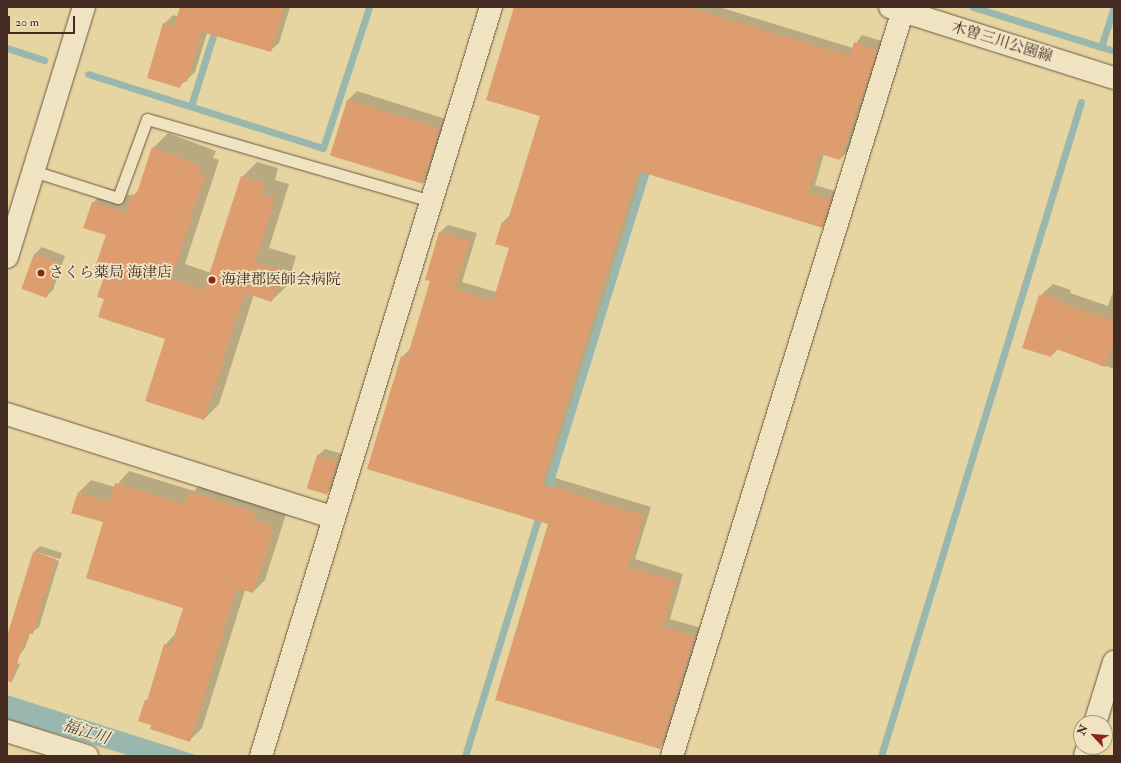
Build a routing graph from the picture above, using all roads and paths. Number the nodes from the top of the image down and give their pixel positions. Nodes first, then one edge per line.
1 (84, 7) edge
2 (491, 7) edge
3 (899, 8) edge
4 (1114, 78) edge
5 (33, 171) junction
6 (432, 201) junction
7 (7, 257) edge
8 (7, 414) edge
9 (334, 518) junction
10 (1114, 662) edge
11 (1097, 715) edge
12 (7, 732) edge
13 (87, 756) edge
14 (261, 756) edge
15 (672, 756) edge

1 - 5 street
2 - 6 street
3 - 4 street, 木曽三川公園線
3 - 15 street
5 - 6 lane
5 - 7 street
6 - 9 street
8 - 9 street
9 - 14 street
10 - 11 street
12 - 13 street

